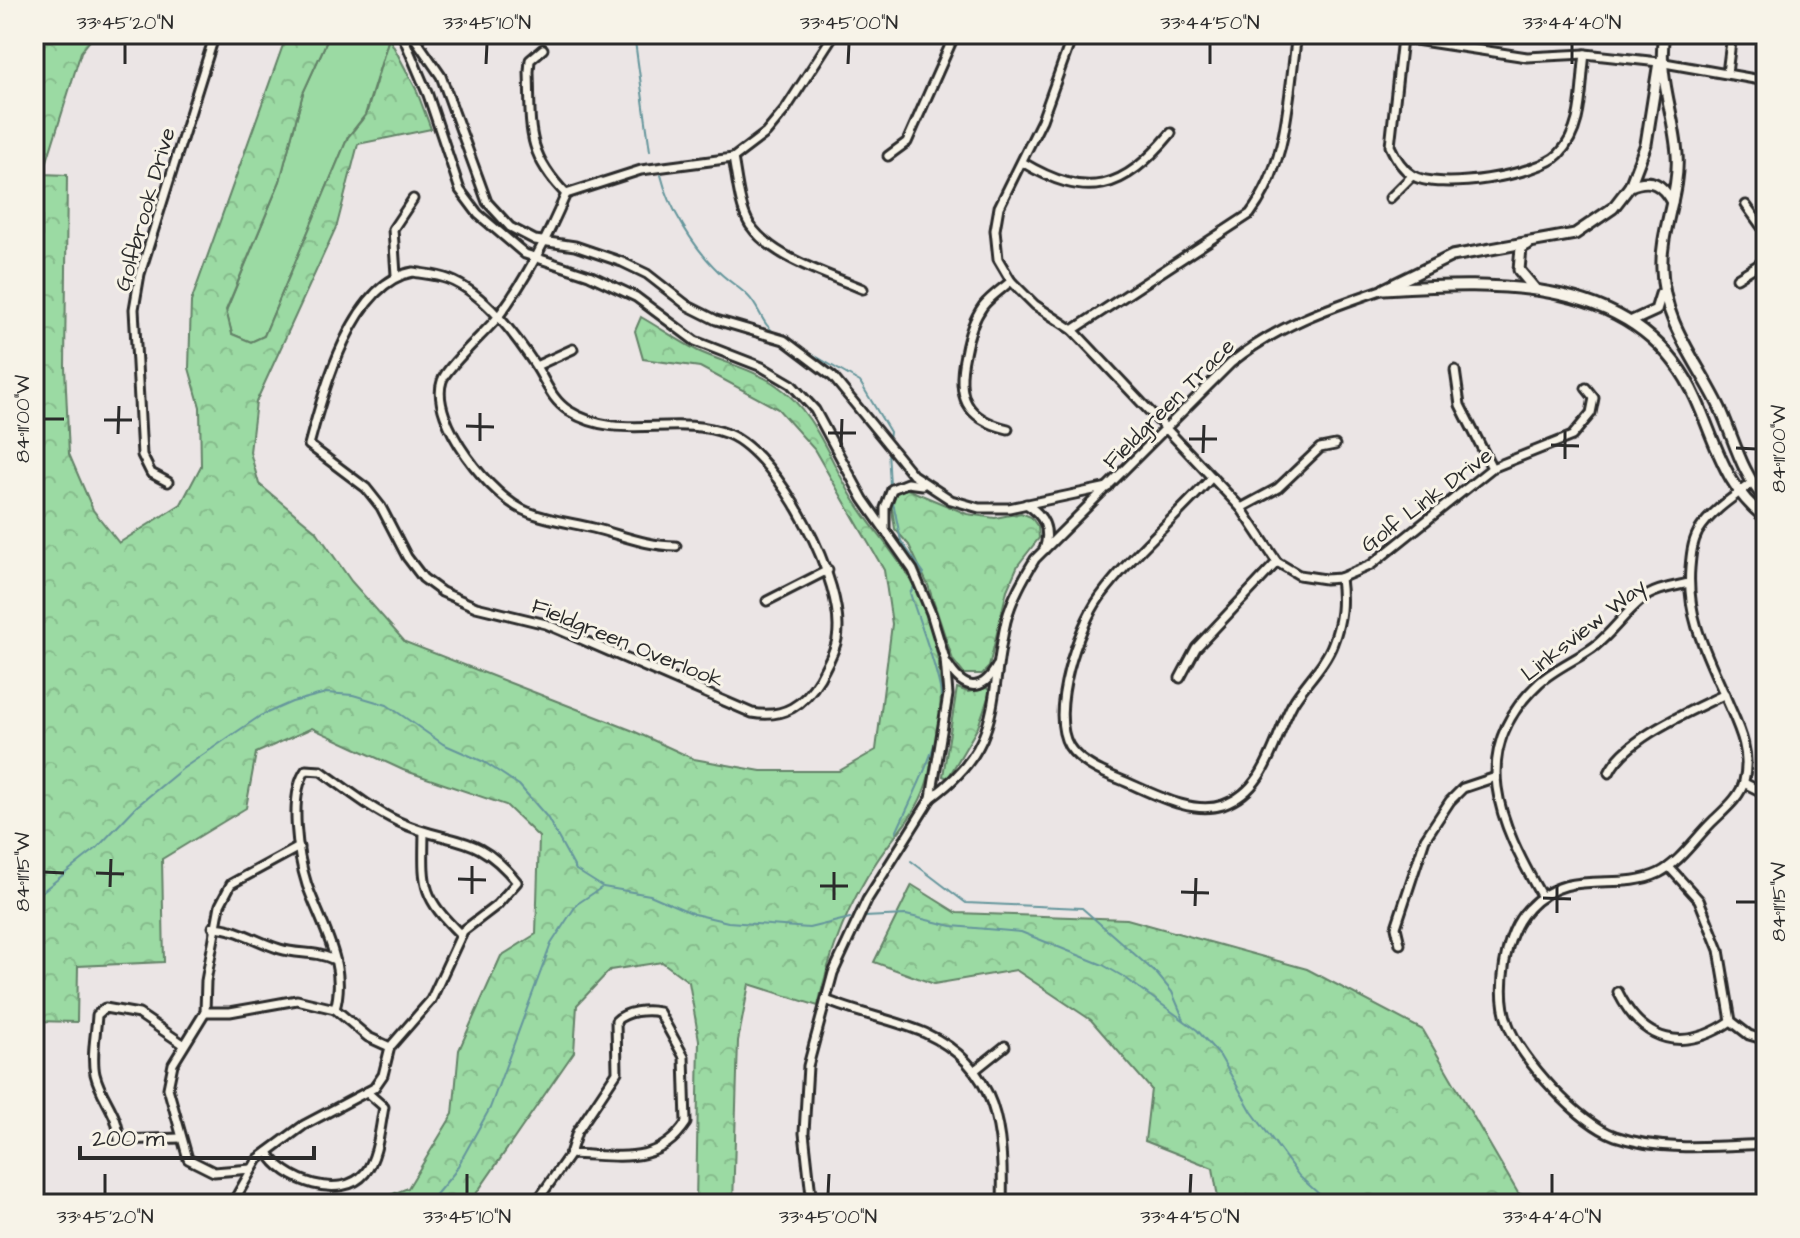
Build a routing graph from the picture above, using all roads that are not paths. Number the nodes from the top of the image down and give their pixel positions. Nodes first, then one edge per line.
1 (215, 34) edge
2 (402, 34) edge
3 (412, 34) edge
4 (955, 34) edge
5 (1073, 34) edge
6 (1297, 34) edge
7 (1330, 34) edge
8 (1664, 34) edge
9 (1732, 34) edge
10 (832, 35) edge
11 (1402, 38) junction
12 (543, 49) dead end
13 (1585, 54) junction
14 (1659, 62) junction
15 (1727, 73) junction
16 (1766, 81) edge
17 (1171, 133) dead end
18 (888, 156) dead end
19 (733, 158) junction
20 (1022, 162) junction
21 (1412, 176) junction
22 (1630, 186) junction
23 (566, 194) junction
24 (1390, 198) dead end
25 (413, 199) dead end
26 (1672, 202) junction
27 (1746, 205) dead end
28 (1766, 233) edge
29 (1534, 240) junction
30 (545, 242) junction
31 (537, 258) junction
32 (1766, 260) edge
33 (1661, 267) junction
34 (396, 275) junction
35 (1737, 278) dead end
36 (1011, 281) junction
37 (1534, 288) junction
38 (863, 289) dead end
39 (1384, 289) junction
40 (497, 317) junction
41 (1632, 321) junction
42 (1073, 330) junction
43 (573, 349) dead end
44 (536, 366) junction
45 (1455, 370) dead end
46 (1586, 388) dead end
47 (1165, 428) junction
48 (1008, 429) dead end
49 (1335, 445) dead end
50 (1492, 468) junction
51 (1212, 477) junction
52 (168, 482) dead end
53 (1751, 484) junction
54 (1108, 487) junction
55 (931, 488) junction
56 (1738, 493) junction
57 (1766, 500) edge
58 (1026, 504) junction
59 (1241, 508) junction
60 (1766, 518) edge
61 (886, 529) junction
62 (676, 546) dead end
63 (1043, 552) junction
64 (1277, 562) junction
65 (828, 570) junction
66 (1340, 578) junction
67 (1689, 583) junction
68 (767, 601) dead end
69 (945, 659) junction
70 (999, 663) junction
71 (1180, 678) dead end
72 (1725, 694) junction
73 (1609, 773) dead end
74 (1493, 778) junction
75 (1744, 783) junction
76 (1766, 794) edge
77 (931, 798) junction
78 (424, 832) junction
79 (299, 847) junction
80 (1669, 867) junction
81 (1542, 897) junction
82 (213, 927) junction
83 (461, 935) junction
84 (1400, 944) dead end
85 (335, 960) junction
86 (1618, 992) dead end
87 (826, 1000) junction
88 (335, 1009) junction
89 (205, 1012) junction
90 (1731, 1021) junction
91 (1766, 1040) edge
92 (183, 1044) junction
93 (1005, 1046) dead end
94 (390, 1047) junction
95 (975, 1070) junction
96 (367, 1092) junction
97 (181, 1138) junction
98 (1766, 1144) edge
99 (268, 1152) junction
100 (570, 1154) junction
101 (251, 1169) junction
102 (232, 1204) edge
103 (535, 1204) edge
104 (812, 1204) edge
105 (1002, 1204) edge

1 - 52 street, Golfbrook Drive
2 - 31 street
3 - 30 street
4 - 18 street
5 - 20 street
6 - 42 street
7 - 11 street
8 - 14 street
9 - 15 street
10 - 19 street
11 - 13 street
11 - 21 street
12 - 23 street
13 - 14 street
13 - 21 street
14 - 15 street
14 - 22 street
14 - 26 street
15 - 16 street
17 - 20 street
19 - 23 street
19 - 38 street
20 - 36 street
21 - 24 street
22 - 26 street
22 - 29 street
23 - 30 street
25 - 34 street
26 - 33 street
27 - 28 street
29 - 37 street
29 - 39 street
30 - 31 street
30 - 55 street
31 - 40 street
31 - 61 street
32 - 35 street
33 - 41 street
33 - 53 street
34 - 40 street, Fieldgreen Overlook
34 - 65 street, Fieldgreen Overlook
36 - 42 street
36 - 48 street
37 - 39 street, Fieldgreen Trace
37 - 41 street, Fieldgreen Trace
39 - 47 street, Fieldgreen Trace
40 - 44 street, Fieldgreen Overlook
40 - 62 street
41 - 56 street, Fieldgreen Trace
42 - 47 street
43 - 44 street
44 - 65 street, Fieldgreen Overlook
45 - 50 street
46 - 50 street, Golf Link Drive
47 - 51 street
47 - 54 street, Fieldgreen Trace
49 - 59 street
50 - 66 street, Golf Link Drive
51 - 59 street
51 - 66 street
53 - 56 street
53 - 57 street
54 - 58 street
54 - 63 street, Fieldgreen Trace
55 - 58 street
55 - 61 street
56 - 60 street
56 - 67 street
58 - 63 street
59 - 64 street
61 - 69 street
63 - 70 street, Fieldgreen Trace
64 - 66 street, Golf Link Drive
64 - 71 street
65 - 68 street
67 - 72 street
67 - 74 street, Linksview Way
69 - 70 street
69 - 77 street
70 - 77 street, Fieldgreen Trace
72 - 73 street
72 - 75 street
74 - 81 street
74 - 84 street
75 - 76 street
75 - 80 street
77 - 87 street
78 - 79 street
78 - 83 street
78 - 83 street
79 - 82 street
79 - 85 street
80 - 81 street
80 - 90 street
81 - 98 street
82 - 85 street
82 - 89 street
83 - 94 street
85 - 88 street
86 - 90 street
87 - 95 street
87 - 104 street
88 - 89 street
88 - 94 street
89 - 92 street
90 - 91 street
92 - 97 street
92 - 97 street
93 - 95 street
94 - 96 street
95 - 105 street
96 - 99 street
96 - 99 street
97 - 101 street
99 - 101 street
100 - 100 street
100 - 103 street
101 - 102 street

